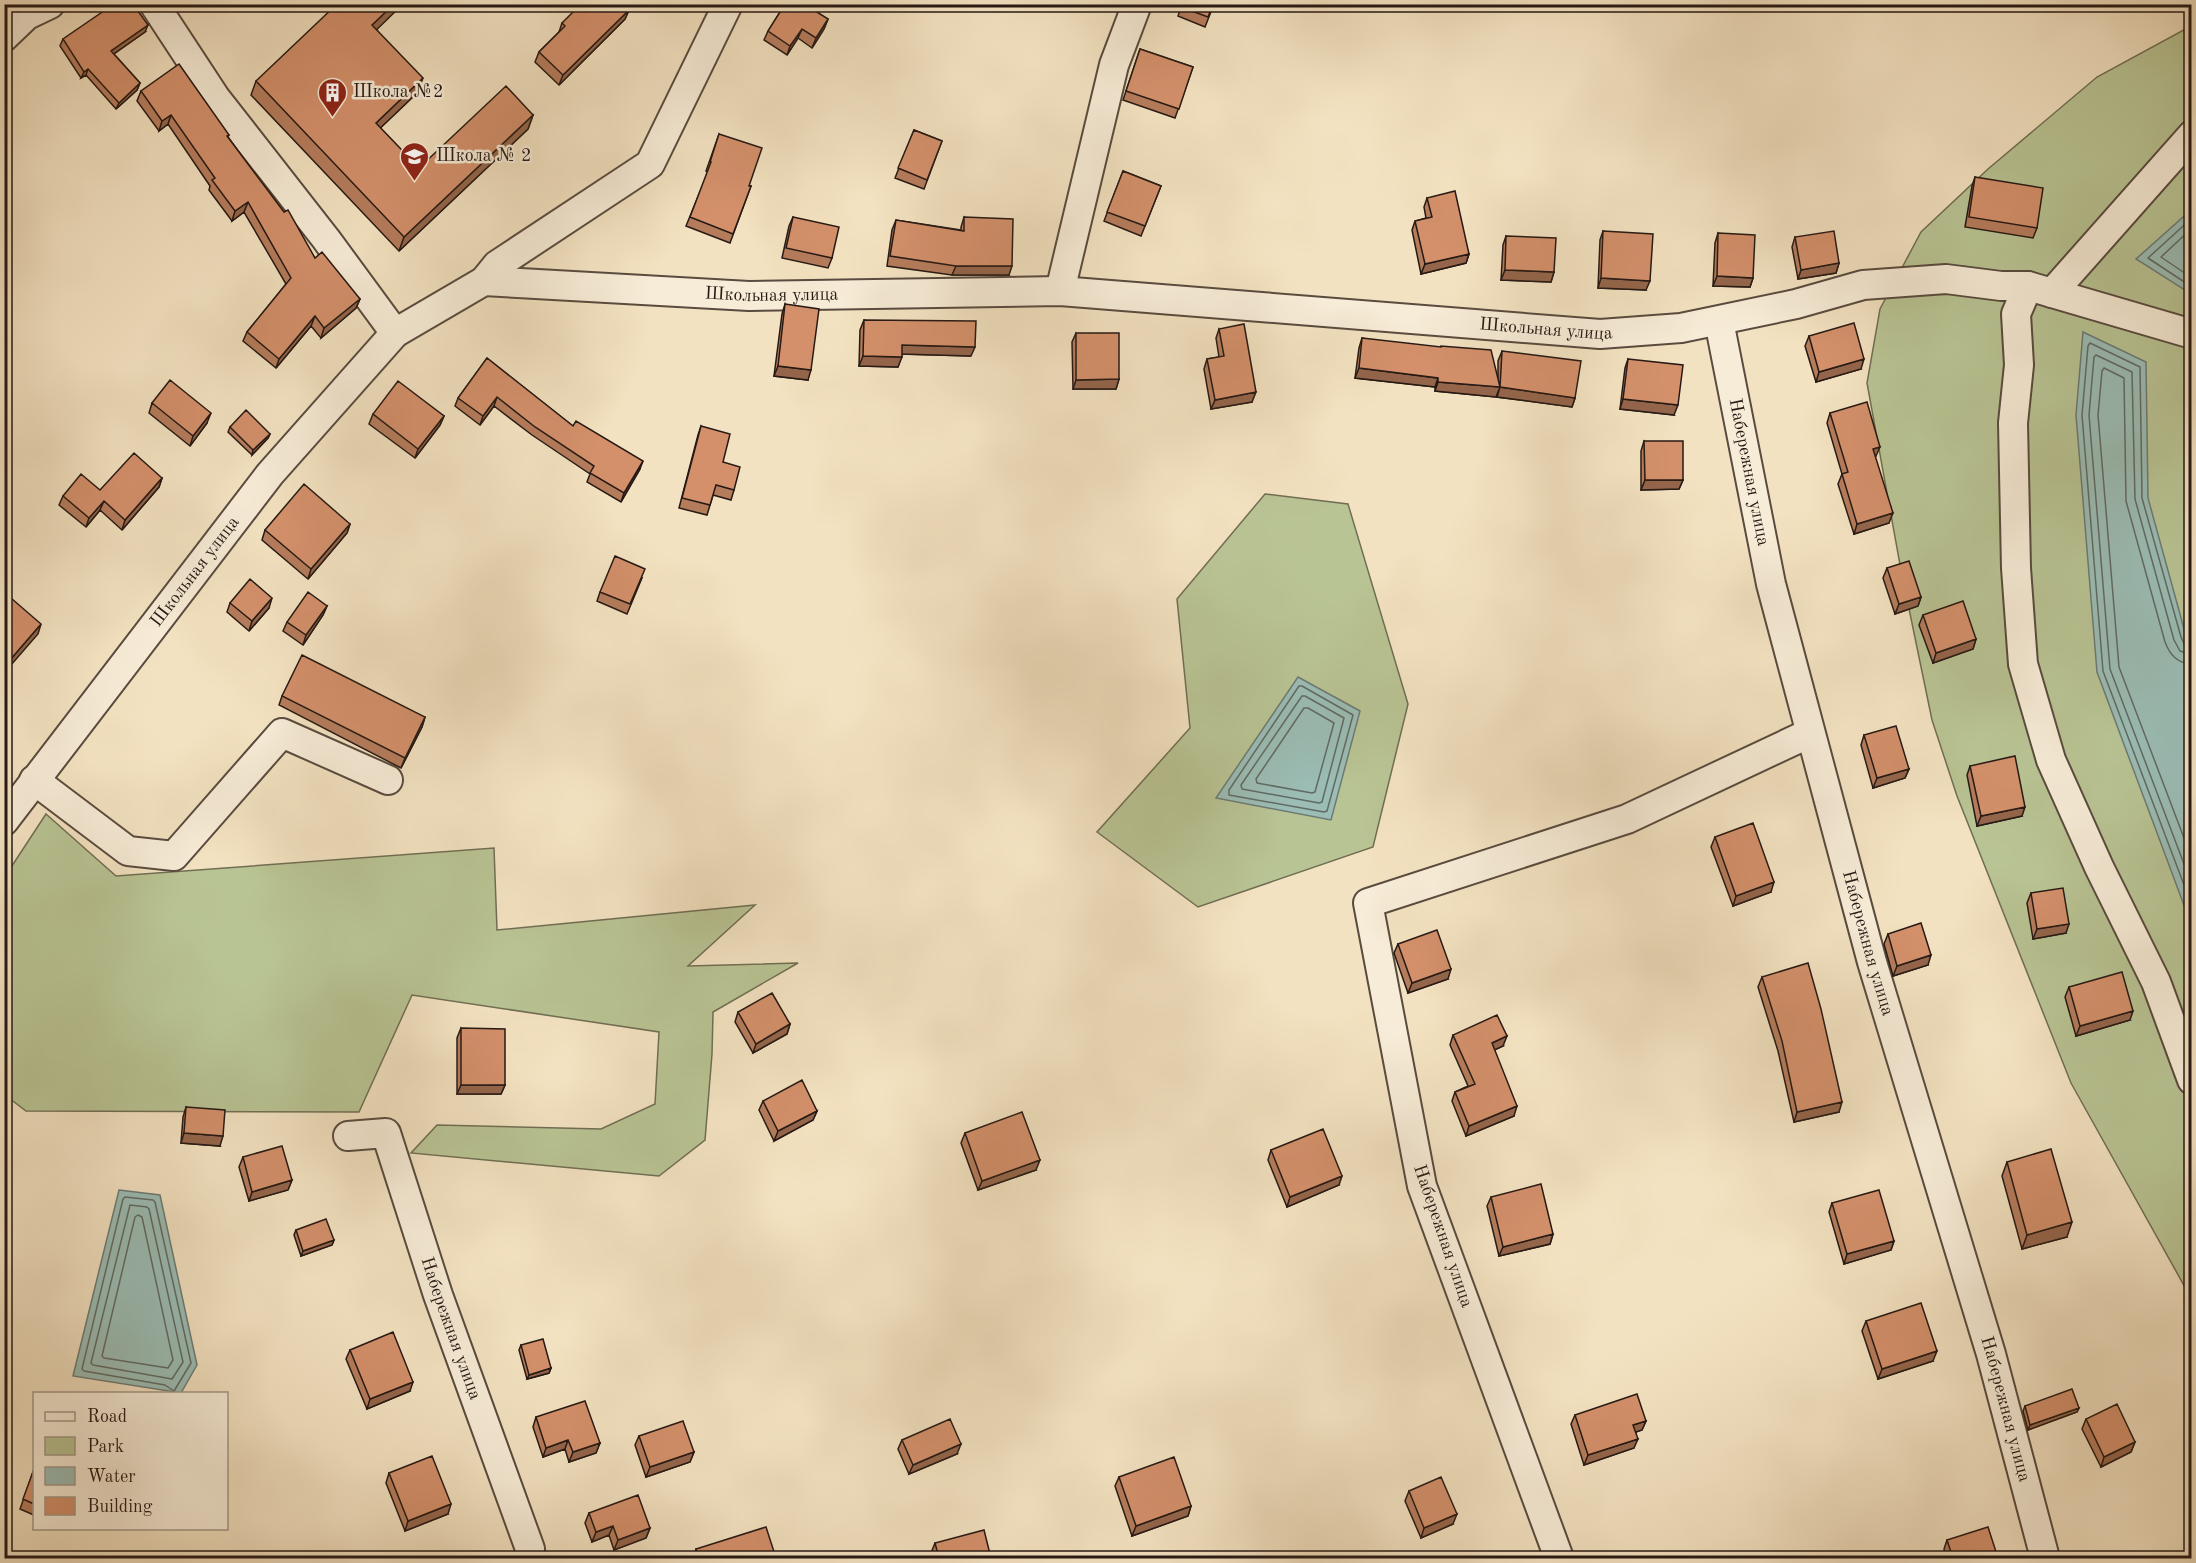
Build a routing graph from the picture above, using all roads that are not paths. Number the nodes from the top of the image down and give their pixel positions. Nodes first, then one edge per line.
1 (50, 4) edge
2 (154, 4) edge
3 (728, 4) edge
4 (1137, 4) edge
5 (4, 37) edge
6 (2192, 135) edge
7 (484, 281) junction
8 (2040, 289) junction
9 (1060, 291) junction
10 (1719, 321) junction
11 (395, 333) junction
12 (2192, 334) edge
13 (1810, 733) junction
14 (34, 780) junction
15 (388, 780) dead end
16 (4, 820) edge
17 (2192, 1080) edge
18 (348, 1136) dead end
19 (530, 1558) edge
20 (1559, 1558) edge
21 (2045, 1558) edge

1 - 5 street
2 - 11 street
3 - 7 street, Школьная улица
4 - 9 street
6 - 8 street
7 - 9 street, Школьная улица
7 - 11 street, Школьная улица
8 - 10 street, Школьная улица
8 - 12 street
8 - 17 street
9 - 10 street, Школьная улица
10 - 13 street, Набережная улица
11 - 14 street, Школьная улица
13 - 20 street, Набережная улица
13 - 21 street, Набережная улица
14 - 15 street
14 - 16 street, Школьная улица
18 - 19 street, Набережная улица

